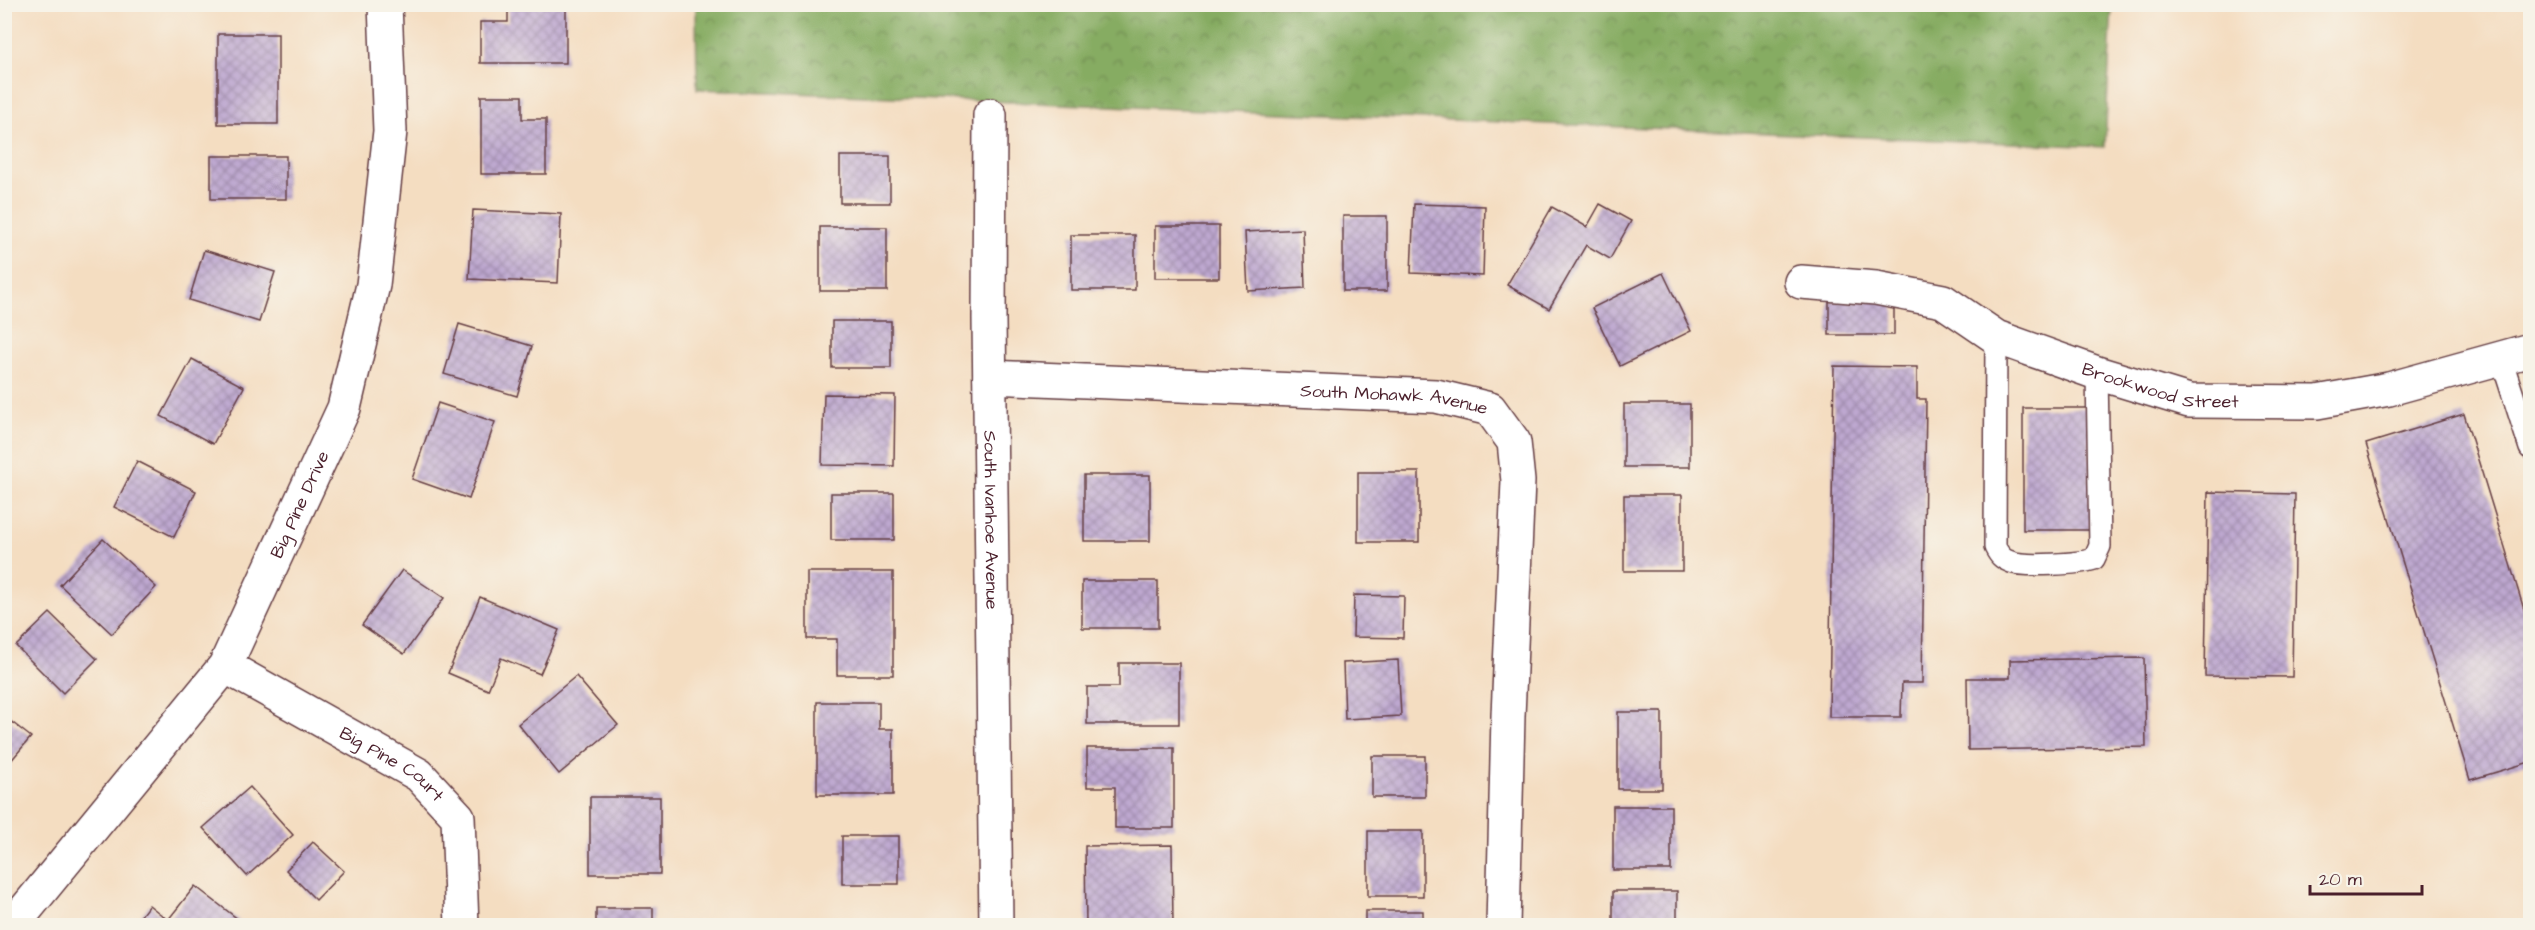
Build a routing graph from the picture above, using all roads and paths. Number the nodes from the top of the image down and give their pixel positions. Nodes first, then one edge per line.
1 (385, 4) edge
2 (990, 115) dead end
3 (1801, 282) dead end
4 (1996, 337) junction
5 (2516, 354) edge
6 (2097, 373) junction
7 (990, 377) junction
8 (2530, 448) edge
9 (225, 666) junction
10 (12, 926) edge
11 (462, 926) edge
12 (996, 926) edge
13 (1503, 926) edge

1 - 9 street, Big Pine Drive
2 - 7 street, South Ivanhoe Avenue
3 - 4 street, Brookwood Street
4 - 6 street, Brookwood Street
4 - 6 lane
5 - 6 street, Brookwood Street
5 - 8 lane
7 - 12 street, South Ivanhoe Avenue
7 - 13 street, South Mohawk Avenue
9 - 10 street, Big Pine Drive
9 - 11 street, Big Pine Court

